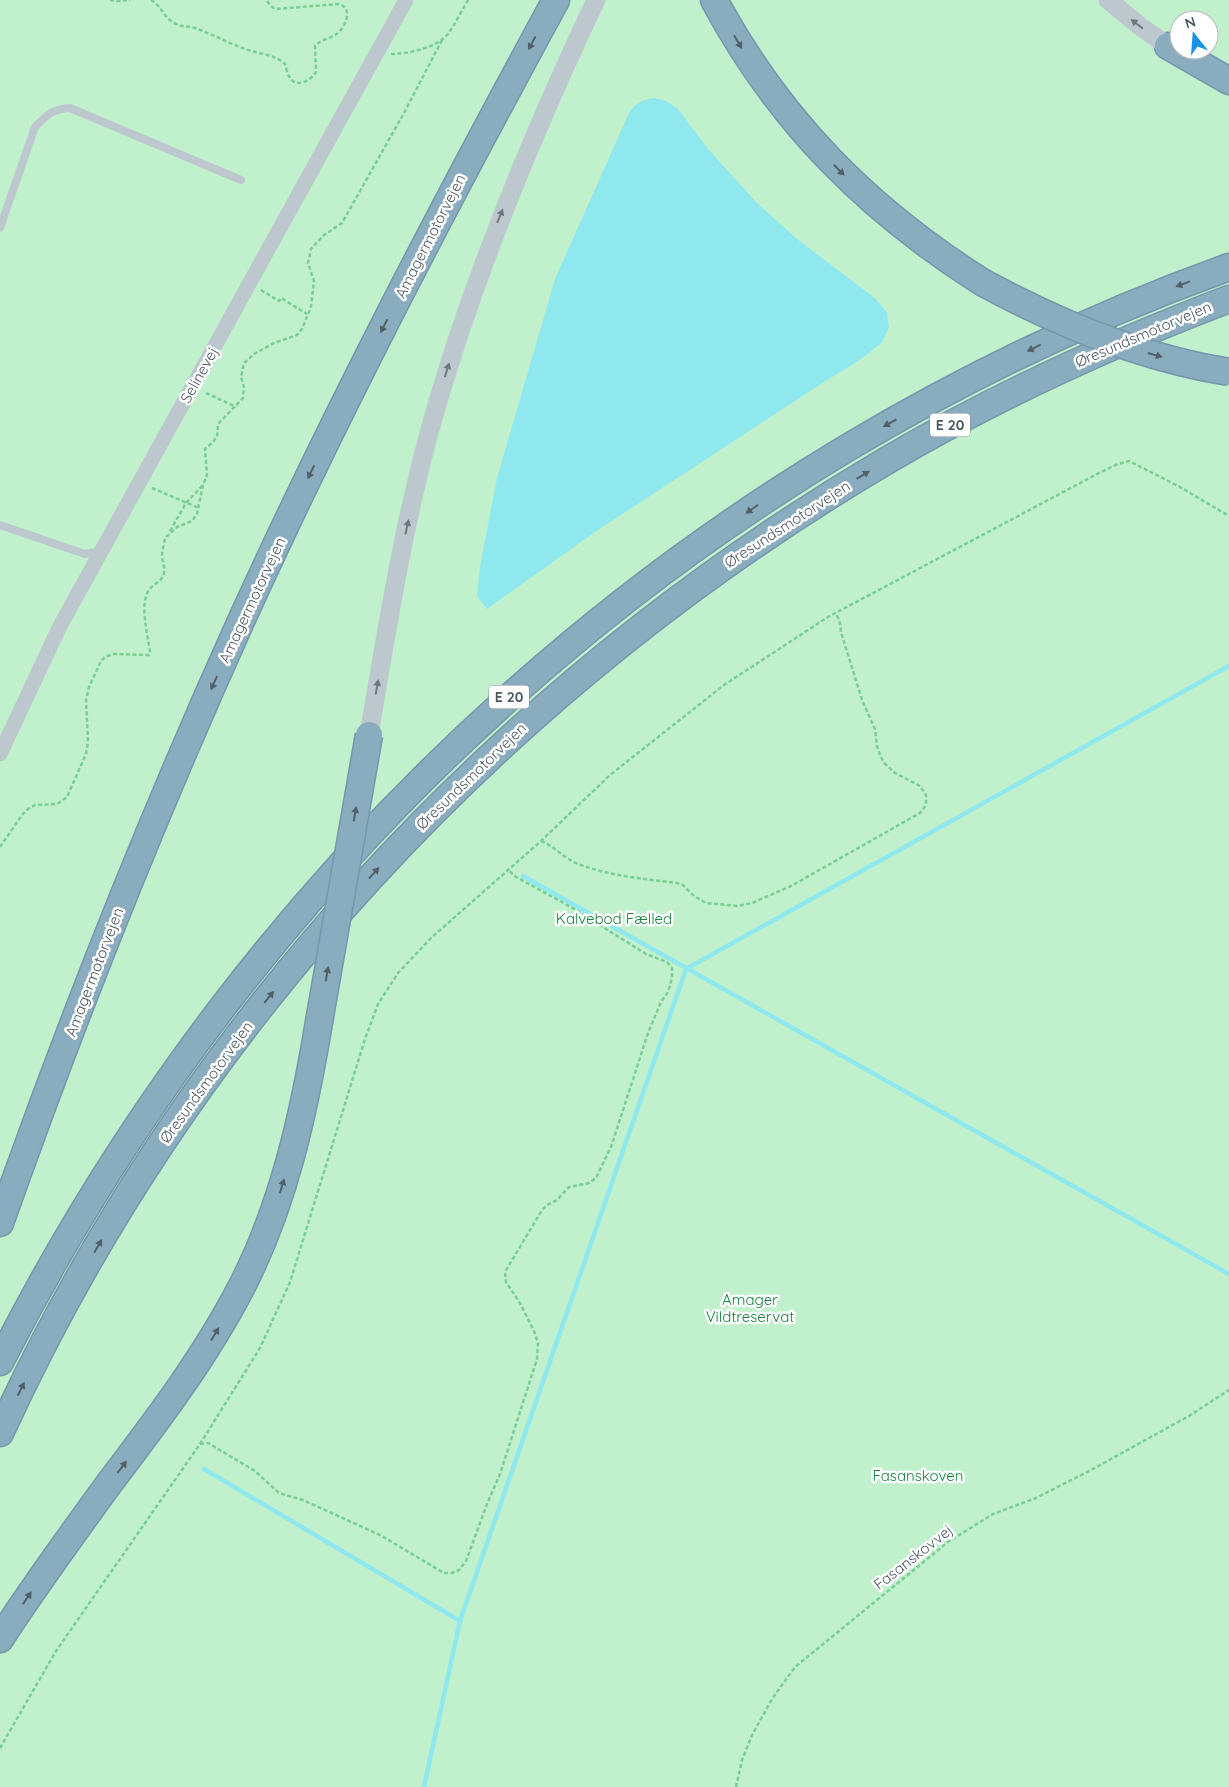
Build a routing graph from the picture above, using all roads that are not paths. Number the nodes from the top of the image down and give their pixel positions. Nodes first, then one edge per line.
1 (406, 0) edge
2 (556, 0) edge
3 (596, 0) edge
4 (714, 0) edge
5 (1108, 0) edge
6 (1168, 46) joint
7 (1229, 81) edge
8 (241, 180) dead end
9 (0, 228) edge
10 (1229, 267) edge
11 (1229, 299) edge
12 (1229, 372) edge
13 (0, 525) edge
14 (102, 551) junction
15 (368, 735) joint
16 (0, 754) edge
17 (0, 1223) edge
18 (0, 1362) edge
19 (0, 1433) edge
20 (0, 1639) edge

1 - 14 street, Selinevej
2 -> 17 highway, Amagermotorvejen
15 -> 3 street
4 -> 12 highway, bridge
6 -> 5 street
6 - 7 highway
8 - 9 lane
10 -> 18 highway, Øresundsmotorvejen / E 20
19 -> 11 highway, Øresundsmotorvejen / E 20
13 - 14 lane
14 - 16 street, Selinevej
20 -> 15 highway, bridge

